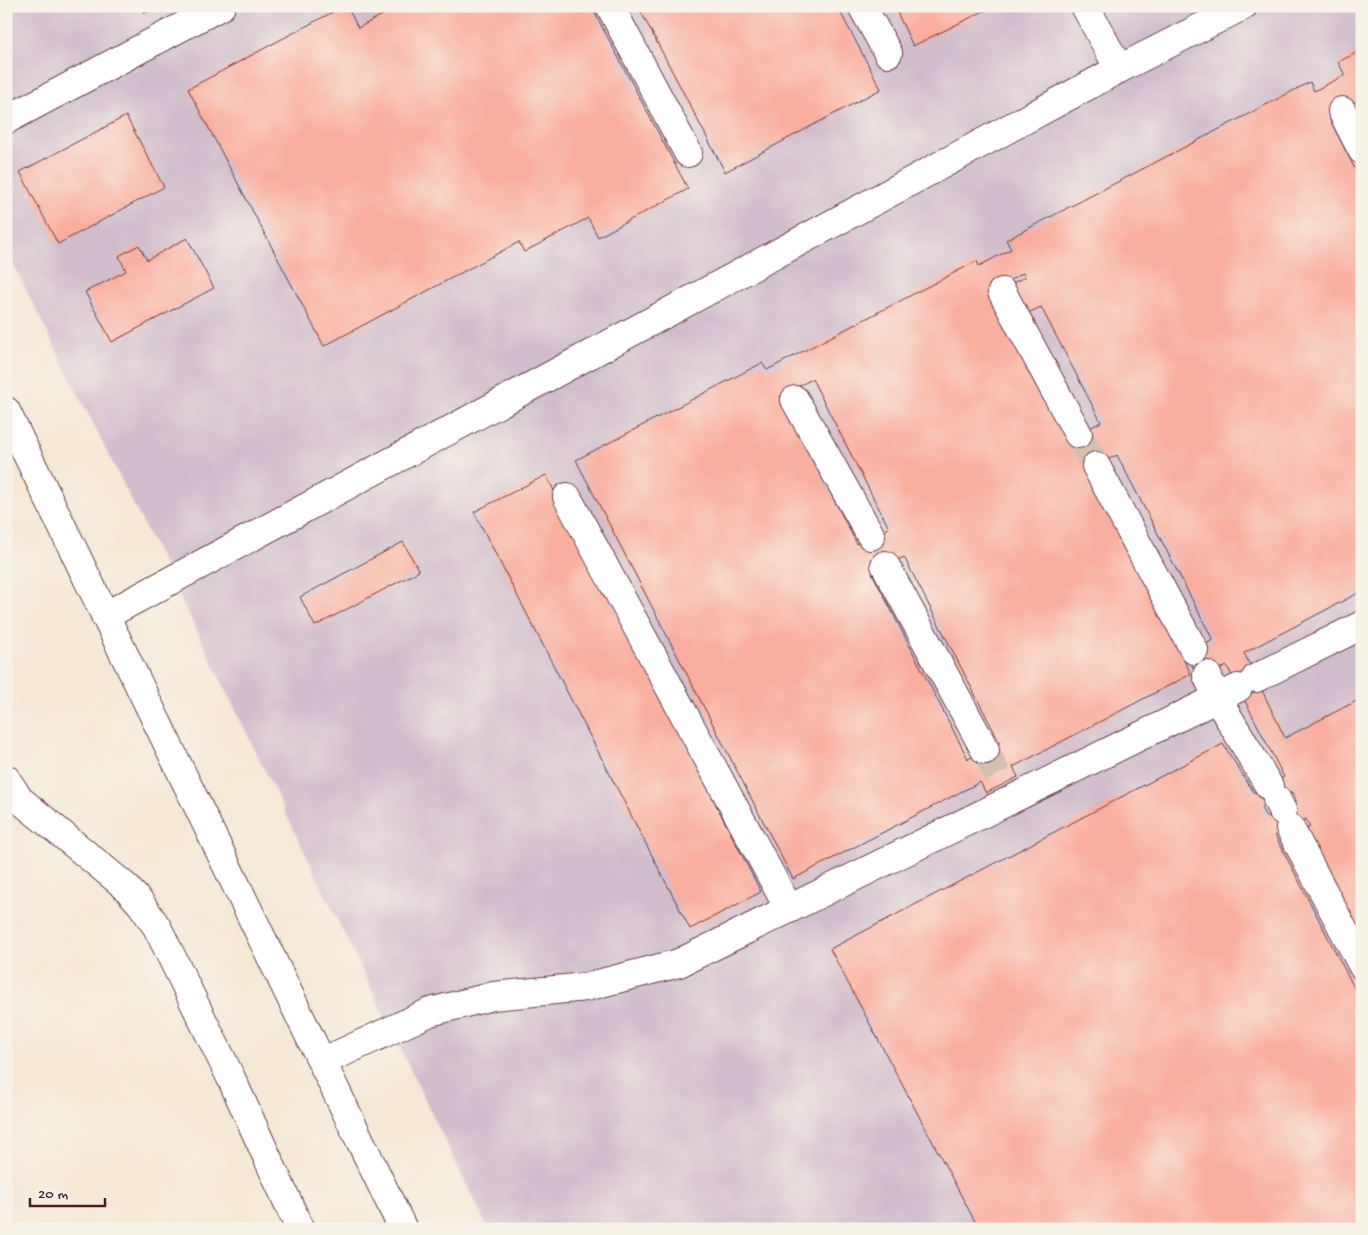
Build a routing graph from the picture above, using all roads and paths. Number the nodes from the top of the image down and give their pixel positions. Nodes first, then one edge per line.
1 (221, 6) edge
2 (610, 6) edge
3 (862, 6) edge
4 (1085, 6) edge
5 (1243, 6) edge
6 (888, 53) dead end
7 (1119, 69) junction
8 (1342, 111) dead end
9 (6, 120) edge
10 (1362, 150) edge
11 (688, 153) dead end
12 (1002, 292) dead end
13 (795, 400) dead end
14 (6, 411) edge
15 (1078, 434) tunnel mouth
16 (1096, 466) tunnel mouth
17 (567, 497) dead end
18 (872, 536) dead end
19 (886, 565) dead end
20 (105, 616) junction
21 (1362, 625) edge
22 (1194, 650) dead end
23 (1229, 685) junction
24 (985, 750) tunnel mouth
25 (6, 779) edge
26 (789, 909) junction
27 (1362, 966) edge
28 (322, 1062) junction
29 (300, 1229) edge
30 (403, 1229) edge

1 - 9 street
2 - 11 street
3 - 6 street
4 - 7 street
5 - 7 street
7 - 20 street
8 - 10 street
12 - 15 street
13 - 18 street
14 - 20 street
16 - 22 street
17 - 26 street
19 - 24 street
20 - 28 street
21 - 23 street
23 - 26 street
23 - 27 street
25 - 29 street
26 - 28 street
28 - 30 street

